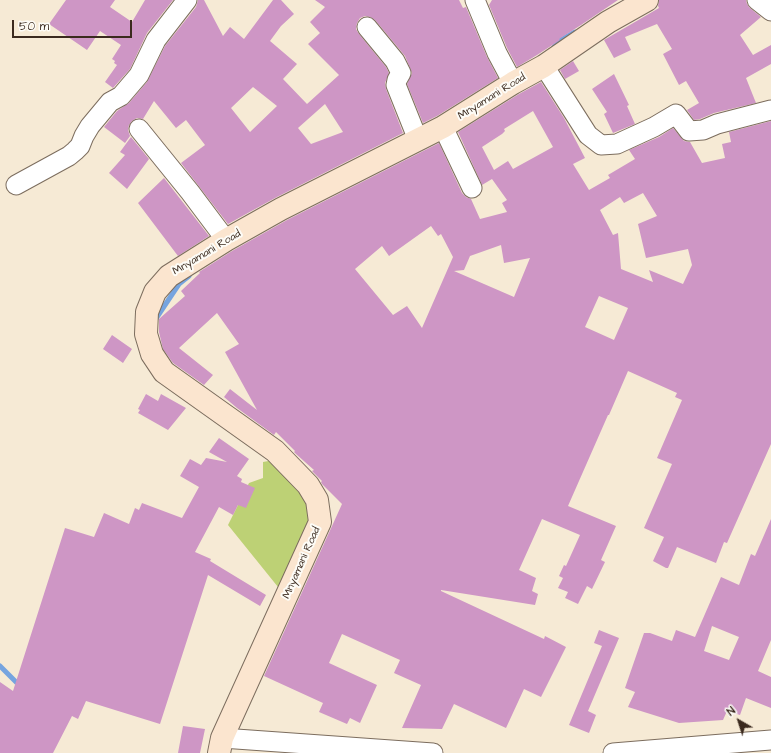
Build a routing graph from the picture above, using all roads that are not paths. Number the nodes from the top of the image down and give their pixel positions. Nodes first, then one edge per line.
1 (187, 0) edge
2 (474, 0) edge
3 (647, 0) edge
4 (758, 0) edge
5 (771, 11) edge
6 (367, 26) dead end
7 (544, 66) junction
8 (512, 84) junction
9 (771, 110) edge
10 (443, 127) junction
11 (139, 129) dead end
12 (418, 140) junction
13 (16, 184) dead end
14 (472, 188) dead end
15 (226, 240) junction
16 (771, 740) edge
17 (220, 746) edge
18 (433, 753) edge
19 (613, 753) edge

1 - 13 street
2 - 8 street
3 - 7 street, Mnyamani Road
4 - 5 street
6 - 12 street
7 - 8 street, Mnyamani Road
7 - 9 street
8 - 10 street, Mnyamani Road
10 - 12 street, Mnyamani Road
10 - 14 street
11 - 15 street
12 - 15 street, Mnyamani Road
15 - 17 street, Mnyamani Road
16 - 19 street
17 - 18 street

